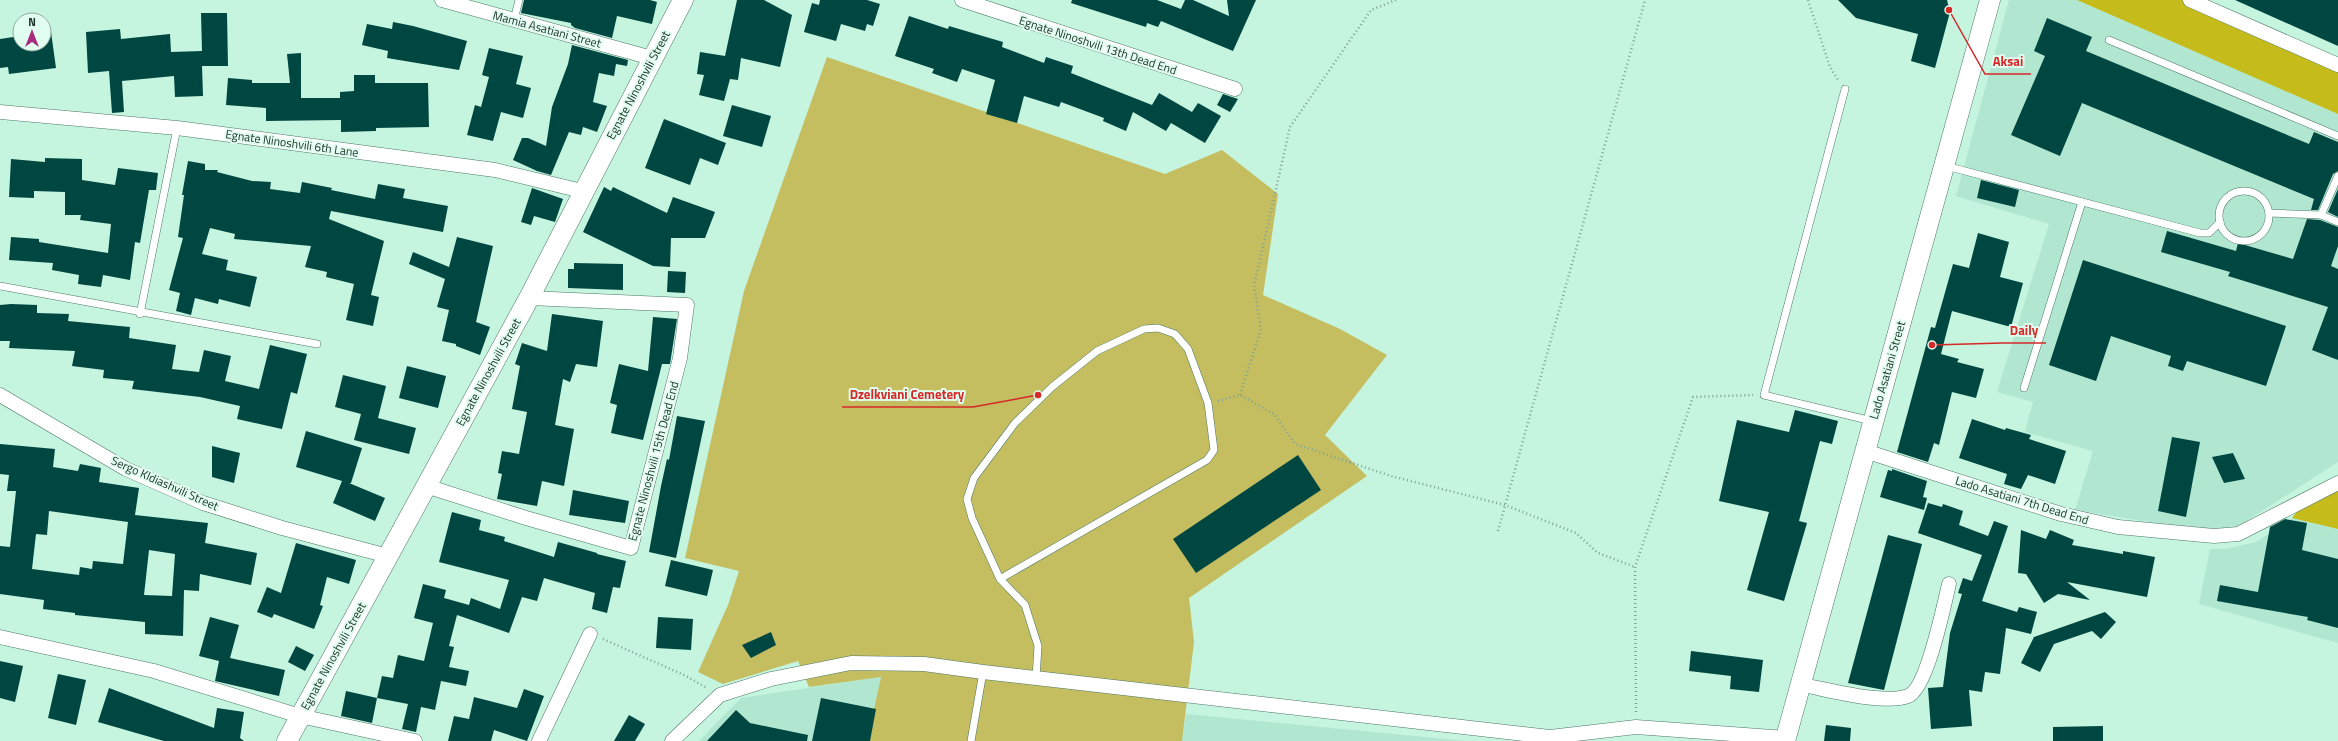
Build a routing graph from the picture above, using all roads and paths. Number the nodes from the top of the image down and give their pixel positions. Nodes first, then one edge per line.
1 (442, 0) edge
2 (519, 0) edge
3 (682, 0) edge
4 (962, 0) edge
5 (1396, 0) edge
6 (1645, 0) edge
7 (1808, 0) edge
8 (1990, 0) edge
9 (2190, 0) edge
10 (2211, 4) edge
11 (514, 20) junction
12 (2110, 40) dead end
13 (652, 58) junction
14 (2338, 65) edge
15 (1235, 89) dead end
16 (1844, 89) joint
17 (0, 112) edge
18 (177, 128) junction
19 (2338, 136) edge
20 (1944, 166) junction
21 (2338, 176) edge
22 (582, 191) junction
23 (2082, 202) junction
24 (2269, 213) junction
25 (2321, 215) junction
26 (2220, 222) junction
27 (2338, 222) edge
28 (0, 286) edge
29 (529, 298) junction
30 (140, 314) junction
31 (318, 344) dead end
32 (2024, 388) dead end
33 (0, 395) edge
34 (1240, 395) junction
35 (1764, 395) junction
36 (1208, 403) junction
37 (1873, 421) junction
38 (1865, 451) junction
39 (2338, 483) edge
40 (426, 486) junction
41 (1505, 505) junction
42 (1498, 531) dead end
43 (388, 556) junction
44 (1635, 567) junction
45 (1000, 579) junction
46 (1949, 584) dead end
47 (590, 634) joint
48 (0, 637) edge
49 (983, 672) junction
50 (1036, 678) junction
51 (1803, 685) junction
52 (720, 695) junction
53 (300, 716) junction
54 (1636, 727) junction
55 (1786, 740) edge
56 (287, 741) edge
57 (415, 741) edge
58 (539, 741) edge
59 (672, 741) edge
60 (971, 741) edge

1 - 11 street, Mamia Asatiani Street
2 - 11 lane
3 - 13 main road, Egnate Ninoshvili Street
4 - 15 street, Egnate Ninoshvili 13th Dead End
5 - 34 path
6 - 41 path
7 - 16 path
8 - 20 main road, Lado Asatiani Street
9 - 10 street
10 - 14 street
11 - 13 street, Mamia Asatiani Street
12 - 19 lane
13 - 22 main road, Egnate Ninoshvili Street
16 - 35 lane
17 - 18 street, Egnate Ninoshvili 6th Lane
18 - 22 street, Egnate Ninoshvili 6th Lane
18 - 30 lane
20 - 23 lane
20 - 37 main road, Lado Asatiani Street
21 - 25 lane
22 - 29 main road, Egnate Ninoshvili Street
23 - 26 lane
23 - 32 lane
24 - 25 lane
24 - 26 lane
24 - 26 lane
25 - 27 lane
28 - 30 lane
29 - 40 main road, Egnate Ninoshvili Street
29 - 40 street, Egnate Ninoshvili 15th Dead End
30 - 31 lane
33 - 43 street, Sergo Kldiashvili Street
34 - 36 path
34 - 41 path
35 - 37 lane
35 - 44 path
36 - 45 lane
36 - 45 lane
37 - 38 main road, Lado Asatiani Street
38 - 39 street, Lado Asatiani 7th Dead End
38 - 51 main road, Lado Asatiani Street
40 - 43 main road, Egnate Ninoshvili Street
41 - 42 path
41 - 44 path
43 - 53 main road, Egnate Ninoshvili Street
44 - 54 path
45 - 50 lane
46 - 51 street
47 - 52 path
47 - 58 street
48 - 53 street
49 - 50 street
49 - 52 street
49 - 60 lane
50 - 54 street
51 - 55 main road, Lado Asatiani Street
52 - 59 street
53 - 56 main road, Egnate Ninoshvili Street
53 - 57 street
54 - 55 street

